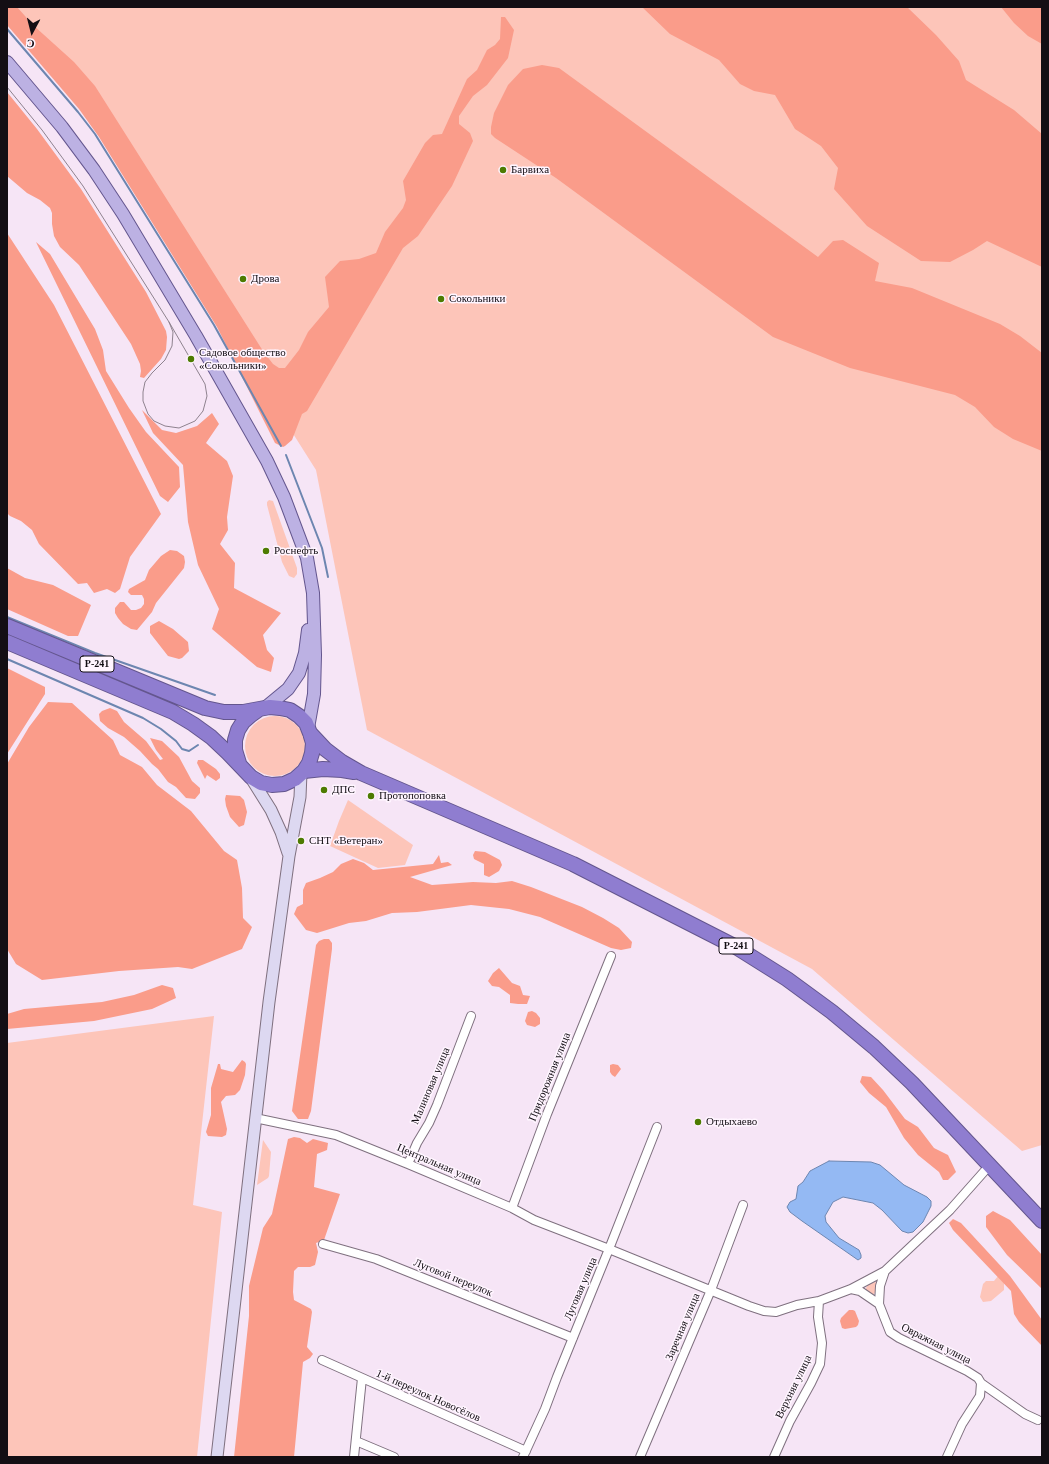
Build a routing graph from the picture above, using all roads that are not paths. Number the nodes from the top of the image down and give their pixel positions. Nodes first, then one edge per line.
1 (7, 62) edge
2 (314, 605) junction
3 (7, 626) edge
4 (7, 642) edge
5 (262, 709) junction
6 (309, 730) junction
7 (302, 772) junction
8 (246, 773) junction
9 (361, 773) junction
10 (288, 856) junction
11 (611, 956) dead end
12 (472, 1016) dead end
13 (255, 1118) junction
14 (657, 1127) dead end
15 (408, 1164) junction
16 (989, 1166) junction
17 (744, 1205) dead end
18 (512, 1208) junction
19 (1042, 1221) edge
20 (323, 1244) dead end
21 (610, 1249) junction
22 (885, 1271) junction
23 (851, 1289) junction
24 (711, 1290) junction
25 (819, 1301) junction
26 (879, 1304) junction
27 (573, 1338) junction
28 (322, 1360) dead end
29 (362, 1378) junction
30 (981, 1385) junction
31 (1038, 1420) dead end
32 (356, 1441) junction
33 (524, 1454) edge
34 (217, 1457) edge
35 (354, 1457) edge
36 (394, 1457) edge
37 (640, 1457) edge
38 (774, 1457) edge
39 (947, 1457) edge

1 - 2 main road
2 - 5 main road
2 - 6 main road
3 - 5 highway, Р-241
4 - 8 highway, Р-241
5 - 6 highway, Р-241
5 - 8 highway
6 - 7 highway
6 - 9 highway, Р-241
7 - 8 highway, Р-241
7 - 9 highway, Р-241
7 - 10 main road
8 - 10 main road
9 - 16 highway, Р-241
10 - 13 main road
11 - 18 street, Придорожная улица
12 - 15 street, Малиновая улица
13 - 15 street, Центральная улица
13 - 34 main road
14 - 21 street, Луговая улица
15 - 18 street, Центральная улица
16 - 19 highway, Р-241
16 - 22 street, Центральная улица
17 - 24 street, Заречная улица
18 - 21 street, Центральная улица
20 - 27 street, Луговой переулок
21 - 24 street, Центральная улица
21 - 27 street, Луговая улица
22 - 23 street, Центральная улица
22 - 26 street, Овражная улица
23 - 25 street, Центральная улица
23 - 26 street
24 - 25 street, Центральная улица
24 - 37 street, Заречная улица
25 - 38 street, Верхняя улица
26 - 30 street, Овражная улица
27 - 33 street, Луговая улица
28 - 29 street, 1-й переулок Новосёлов
29 - 32 street
29 - 33 street, 1-й переулок Новосёлов
30 - 31 street, Овражная улица
30 - 39 street
32 - 35 street
32 - 36 street

